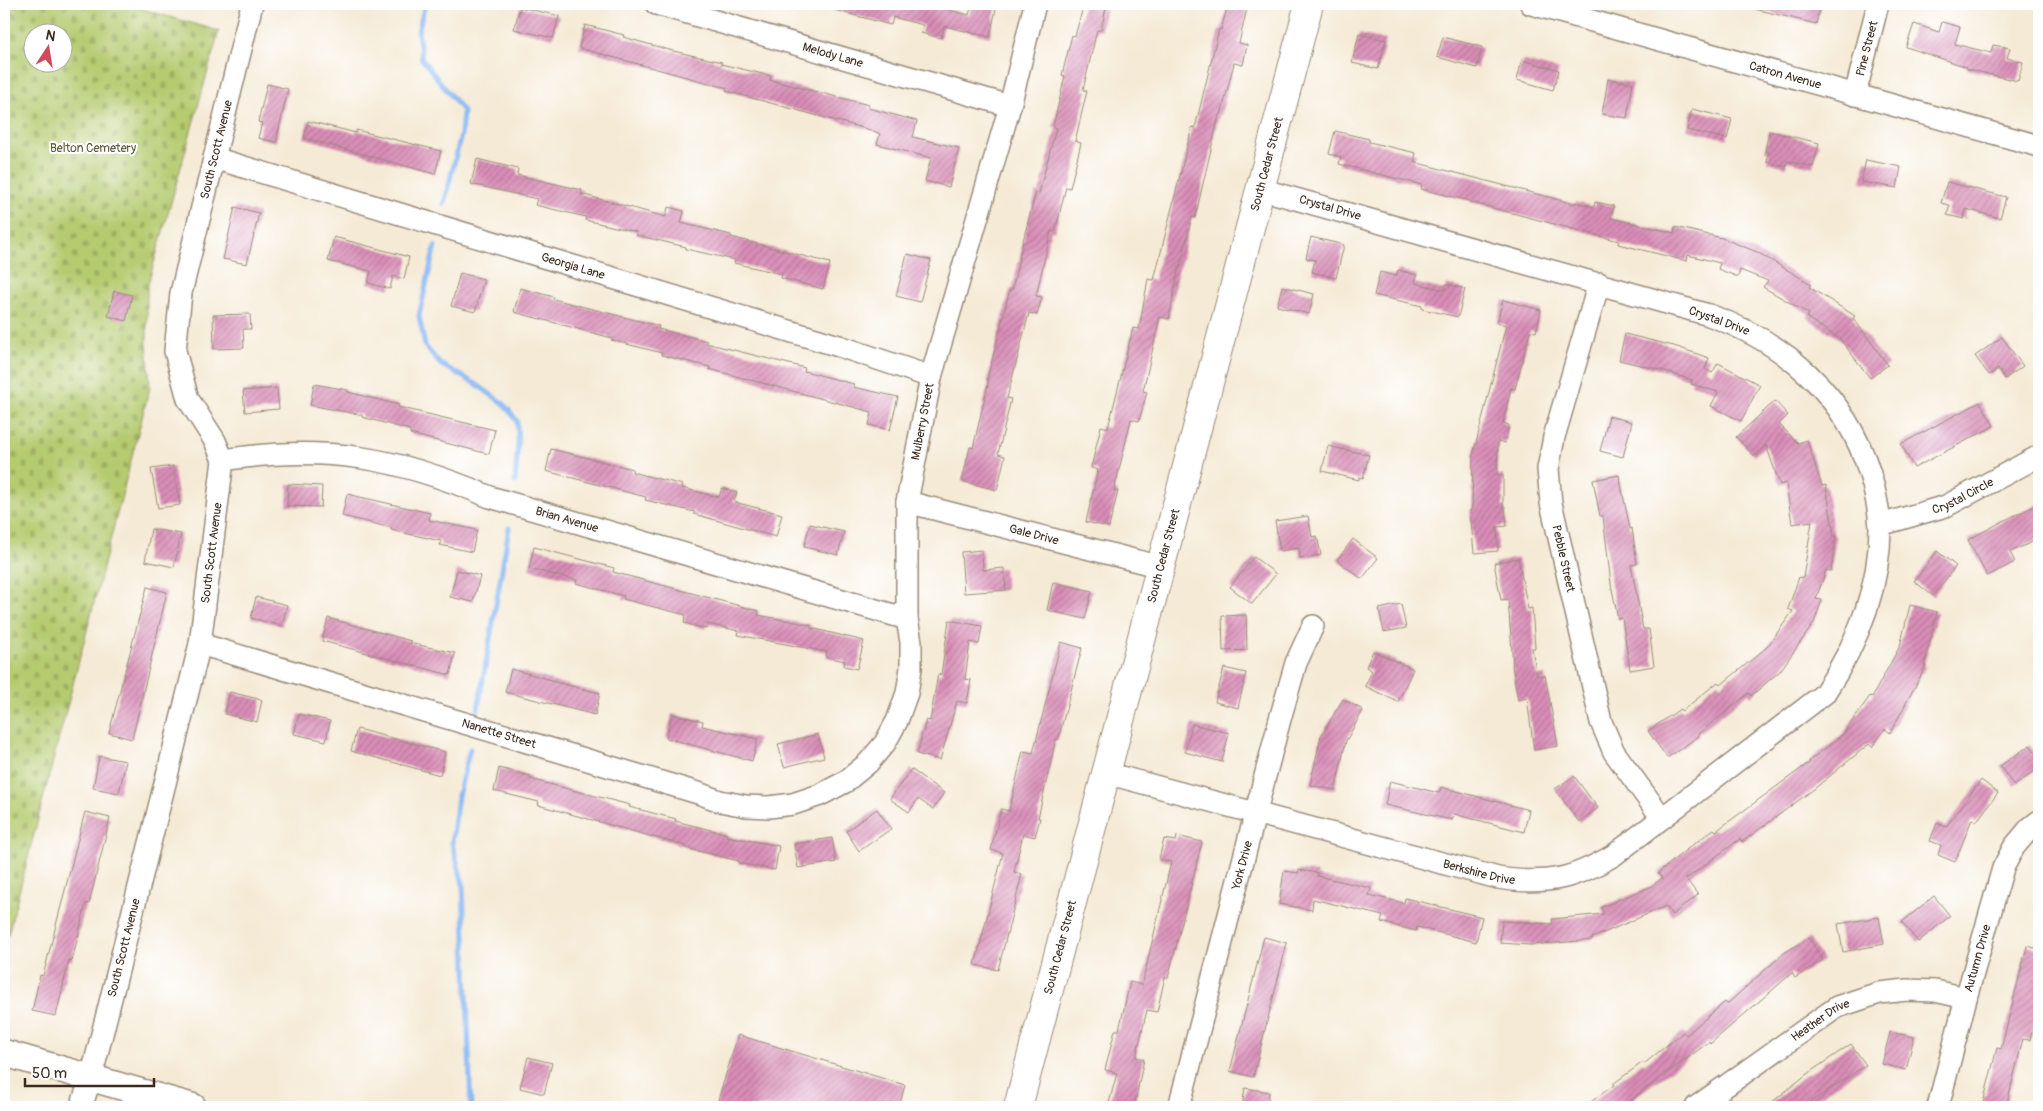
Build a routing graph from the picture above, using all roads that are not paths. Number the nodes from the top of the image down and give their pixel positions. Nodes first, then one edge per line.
1 (252, 4) edge
2 (656, 4) edge
3 (1035, 4) edge
4 (1309, 4) edge
5 (1532, 4) edge
6 (1878, 4) edge
7 (1855, 95) junction
8 (1010, 106) junction
9 (2039, 146) edge
10 (214, 158) junction
11 (1260, 189) junction
12 (1599, 283) junction
13 (931, 377) junction
14 (2039, 456) edge
15 (223, 460) junction
16 (907, 502) junction
17 (1880, 525) junction
18 (1161, 567) junction
19 (907, 619) junction
20 (1313, 626) dead end
21 (200, 644) junction
22 (1808, 706) joint
23 (1106, 772) junction
24 (800, 802) joint
25 (1256, 814) junction
26 (1662, 818) junction
27 (2039, 820) edge
28 (1966, 998) junction
29 (4, 1053) edge
30 (91, 1078) junction
31 (81, 1107) edge
32 (193, 1107) edge
33 (1018, 1107) edge
34 (1179, 1107) edge
35 (1696, 1107) edge
36 (1938, 1107) edge

1 - 10 street, South Scott Avenue
2 - 8 street, Melody Lane
3 - 8 street, Mulberry Street
4 - 11 main road, South Cedar Street
5 - 7 street, Catron Avenue
6 - 7 street, Pine Street
7 - 9 street, Catron Avenue
8 - 13 street, Mulberry Street
10 - 13 street, Georgia Lane
10 - 15 street, South Scott Avenue
11 - 12 street, Crystal Drive
11 - 18 main road, South Cedar Street
12 - 17 street, Crystal Drive
12 - 26 street, Pebble Street
13 - 16 street, Mulberry Street
14 - 17 street, Crystal Circle
15 - 19 street, Brian Avenue
15 - 21 street, South Scott Avenue
16 - 18 street, Gale Drive
16 - 19 street, Mulberry Street
17 - 22 street, Crystal Drive
18 - 23 main road, South Cedar Street
19 - 24 street, Mulberry Street
20 - 25 street, York Drive
21 - 24 street, Nanette Street
21 - 30 street, South Scott Avenue
22 - 26 street, Berkshire Drive
23 - 25 street, Berkshire Drive
23 - 33 main road, South Cedar Street
25 - 26 street, Berkshire Drive
25 - 34 street, York Drive
27 - 28 street, Autumn Drive
28 - 35 street, Heather Drive
28 - 36 street, Autumn Drive
29 - 30 street
30 - 31 street, South Scott Avenue
30 - 32 street

